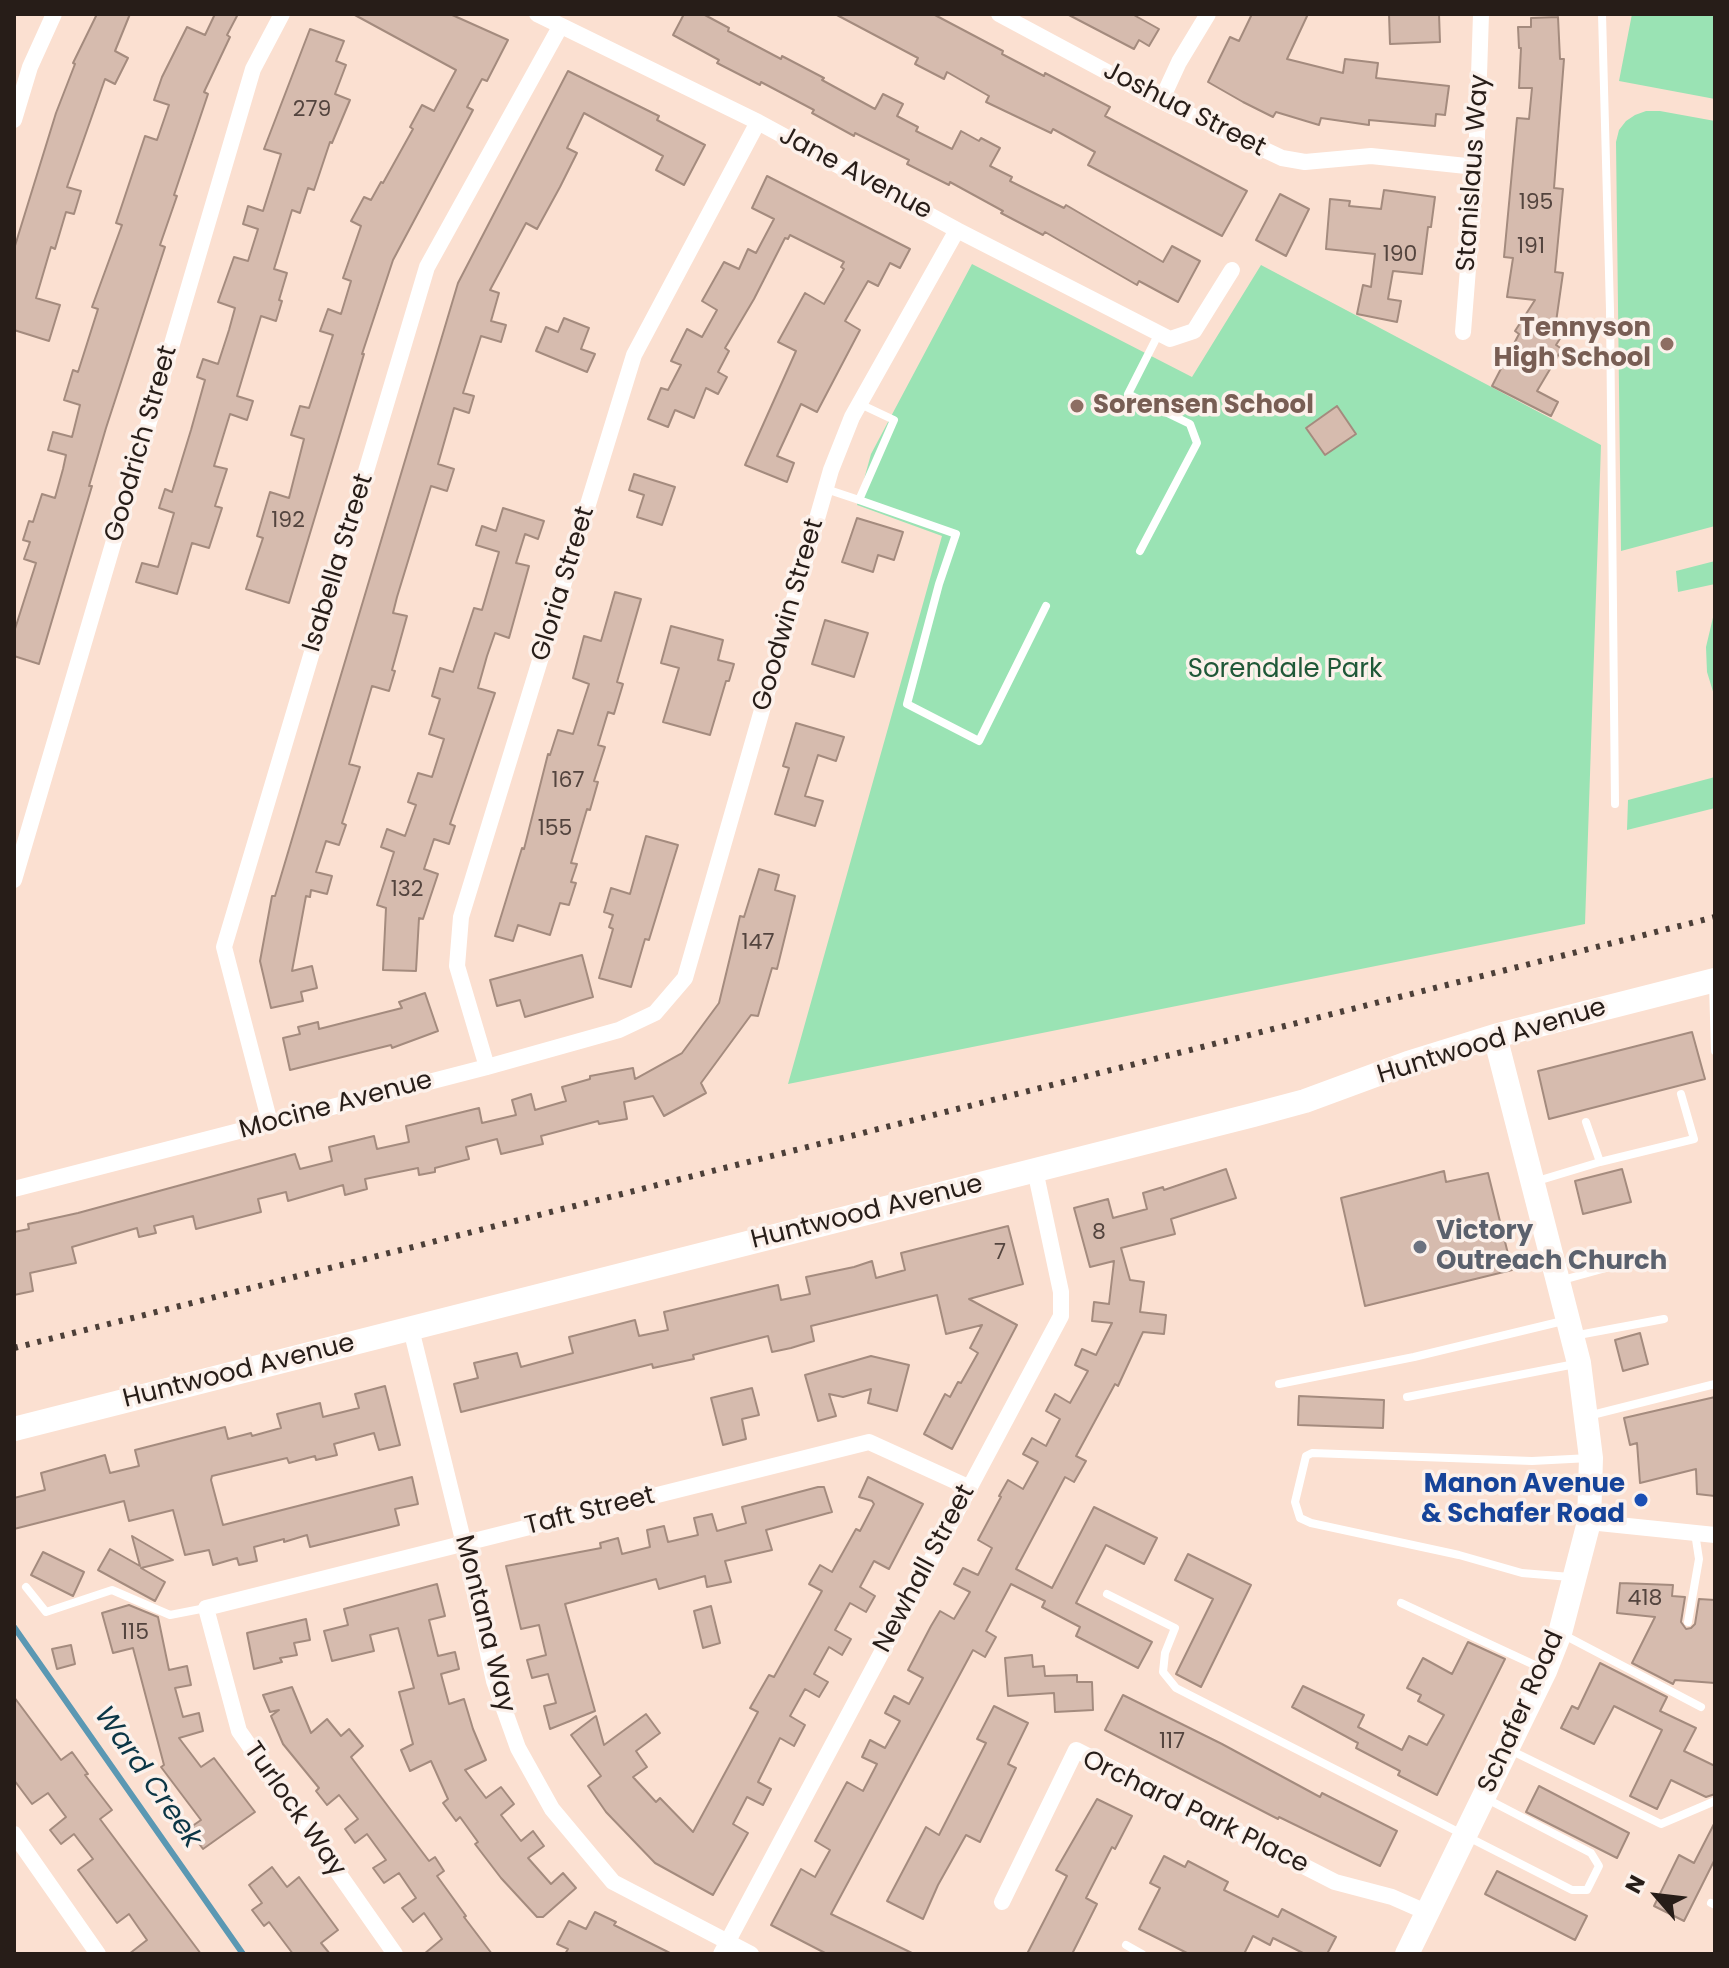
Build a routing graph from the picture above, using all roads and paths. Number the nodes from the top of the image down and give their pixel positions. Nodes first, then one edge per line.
1 (54, 14) edge
2 (282, 14) edge
3 (537, 14) edge
4 (999, 14) edge
5 (1208, 14) edge
6 (1481, 14) edge
7 (1602, 14) edge
8 (560, 27) junction
9 (1161, 101) junction
10 (14, 120) edge
11 (758, 122) junction
12 (1476, 167) junction
13 (957, 230) junction
14 (1232, 270) dead end
15 (1463, 332) dead end
16 (1164, 336) junction
17 (860, 404) junction
18 (825, 488) junction
19 (859, 500) junction
20 (1140, 551) dead end
21 (1046, 606) dead end
22 (1615, 804) dead end
23 (14, 880) edge
24 (1714, 980) edge
25 (655, 1013) joint
26 (1495, 1036) junction
27 (1715, 1051) edge
28 (487, 1067) junction
29 (1681, 1094) dead end
30 (1586, 1122) dead end
31 (270, 1123) junction
32 (1600, 1162) junction
33 (1035, 1170) junction
34 (1533, 1183) junction
35 (14, 1189) edge
36 (1631, 1261) dead end
37 (1558, 1282) junction
38 (1664, 1319) dead end
39 (1570, 1328) junction
40 (411, 1329) junction
41 (1579, 1363) junction
42 (1279, 1384) dead end
43 (1715, 1384) edge
44 (1407, 1397) dead end
45 (1587, 1416) junction
46 (14, 1429) edge
47 (1591, 1458) junction
48 (968, 1487) junction
49 (1589, 1522) junction
50 (1695, 1533) junction
51 (1715, 1535) edge
52 (464, 1544) junction
53 (1574, 1578) junction
54 (26, 1587) dead end
55 (1107, 1594) dead end
56 (1401, 1603) dead end
57 (206, 1608) junction
58 (1688, 1622) dead end
59 (1560, 1633) junction
60 (1545, 1671) junction
61 (1701, 1707) dead end
62 (1508, 1749) junction
63 (1483, 1797) junction
64 (1715, 1801) edge
65 (14, 1834) edge
66 (1464, 1835) junction
67 (1002, 1902) dead end
68 (1426, 1912) junction
69 (1126, 1945) dead end
70 (725, 1948) edge
71 (98, 1954) edge
72 (395, 1954) edge
73 (751, 1954) edge
74 (1142, 1954) edge
75 (1407, 1954) edge

1 - 10 street
2 - 23 street, Goodrich Street
3 - 8 street, Jane Avenue
4 - 9 street, Joshua Street
5 - 9 street
6 - 12 street, Stanislaus Way
7 - 22 lane
8 - 11 street, Jane Avenue
8 - 31 street, Isabella Street
9 - 12 street, Joshua Street
11 - 13 street, Jane Avenue
11 - 28 street, Gloria Street
12 - 15 street, Stanislaus Way
13 - 16 street, Jane Avenue
13 - 17 street, Goodwin Street
14 - 16 street
16 - 20 lane
17 - 18 street, Goodwin Street
17 - 19 lane
18 - 19 lane
18 - 25 street, Goodwin Street
19 - 21 lane
24 - 26 street, Huntwood Avenue
24 - 27 lane
25 - 28 street, Mocine Avenue
26 - 33 street, Huntwood Avenue
26 - 34 street, Schafer Road
28 - 31 street, Mocine Avenue
29 - 32 lane
30 - 32 lane
31 - 35 street, Mocine Avenue
32 - 34 lane
33 - 40 street, Huntwood Avenue
33 - 48 street, Newhall Street
34 - 37 street, Schafer Road
36 - 37 lane
37 - 39 street, Schafer Road
38 - 39 lane
39 - 41 street, Schafer Road
39 - 42 lane
40 - 46 street, Huntwood Avenue
40 - 52 street, Montana Way
41 - 44 lane
41 - 45 street, Schafer Road
43 - 45 lane
45 - 47 street, Schafer Road
47 - 49 street, Schafer Road
47 - 53 lane
48 - 52 street, Taft Street
48 - 70 street, Newhall Street
49 - 50 street
49 - 53 street, Schafer Road
50 - 51 street
50 - 58 lane
52 - 57 street, Taft Street
52 - 70 street, Montana Way
53 - 59 street, Schafer Road
54 - 57 lane
55 - 66 lane
56 - 60 lane
57 - 72 street, Turlock Way
59 - 60 street, Schafer Road
59 - 61 lane
60 - 62 street, Schafer Road
62 - 63 street, Schafer Road
62 - 64 lane
63 - 66 street, Schafer Road
63 - 66 lane
65 - 71 street
66 - 68 street, Schafer Road
67 - 68 street, Orchard Park Place
68 - 75 street, Schafer Road
69 - 74 lane
70 - 73 street, Montana Way

